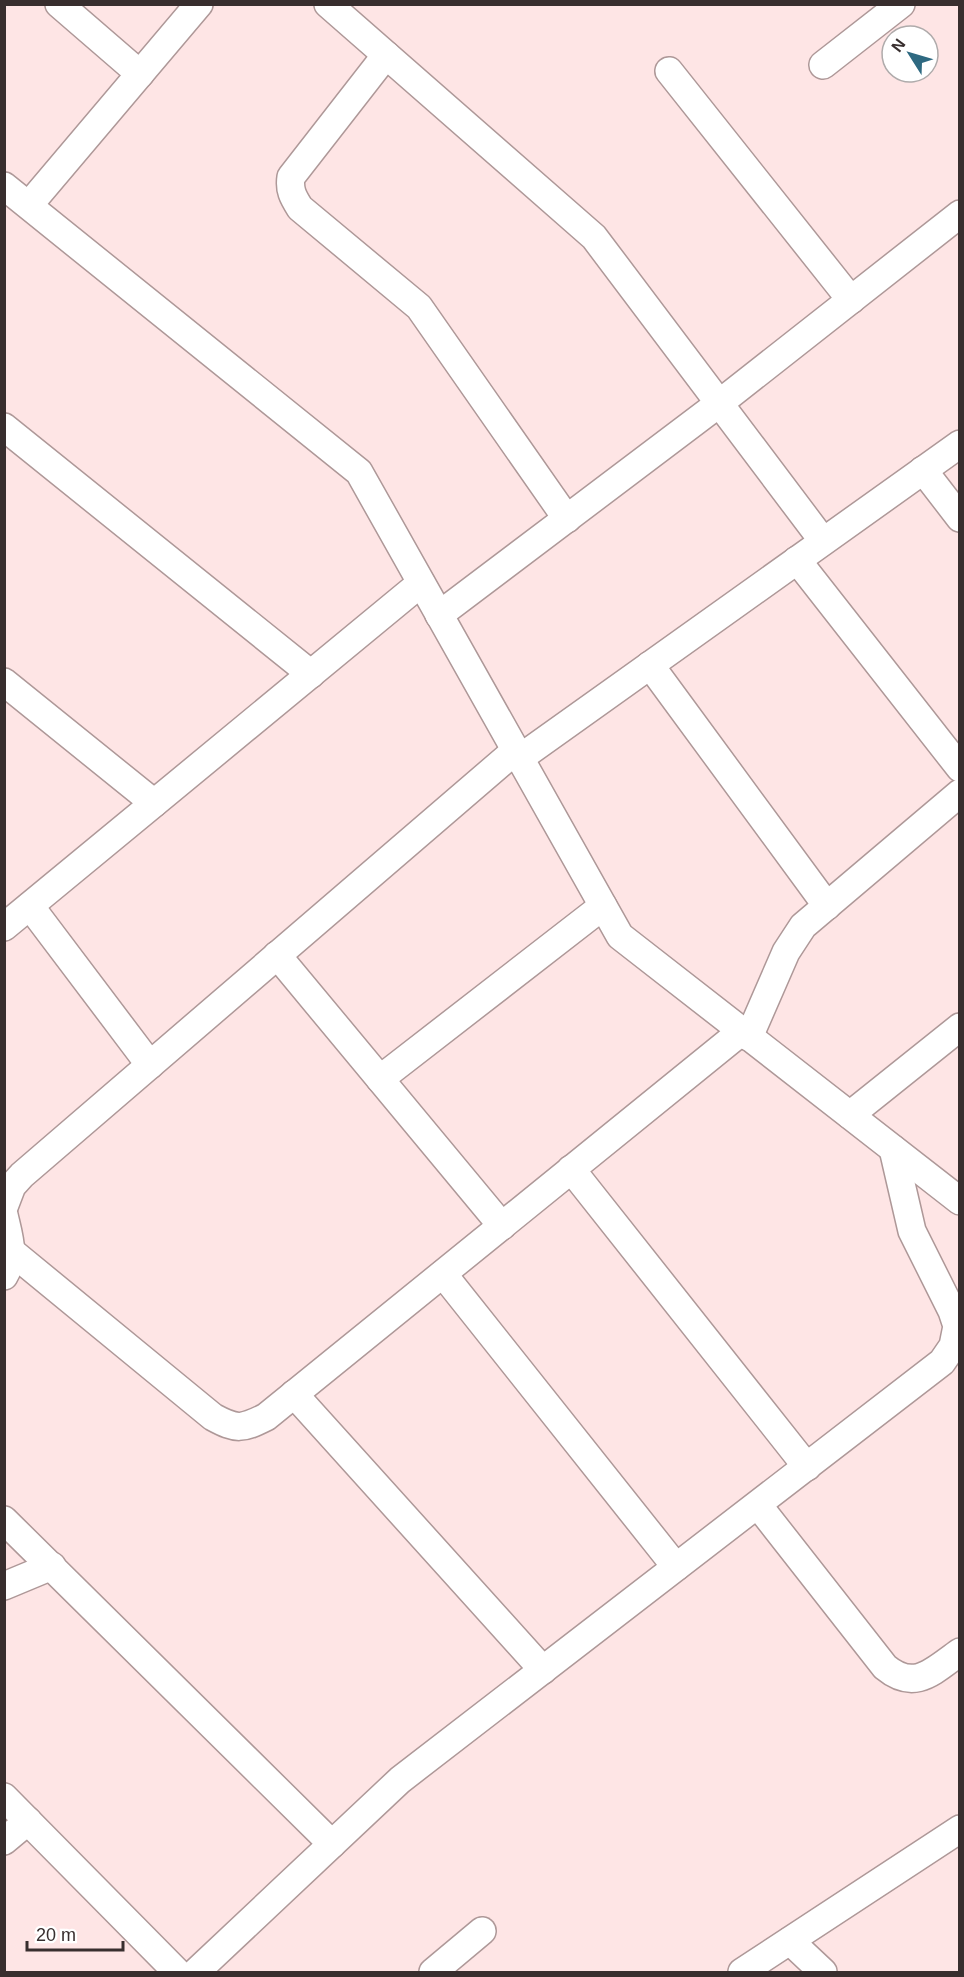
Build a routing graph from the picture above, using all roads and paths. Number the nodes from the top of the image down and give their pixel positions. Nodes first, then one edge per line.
1 (59, 4) edge
2 (199, 4) edge
3 (328, 4) edge
4 (901, 4) edge
5 (386, 55) junction
6 (823, 65) dead end
7 (669, 71) dead end
8 (140, 74) junction
9 (4, 186) edge
10 (28, 205) junction
11 (960, 214) edge
12 (851, 300) junction
13 (721, 402) junction
14 (4, 427) edge
15 (960, 444) edge
16 (923, 470) junction
17 (960, 518) edge
18 (567, 519) junction
19 (823, 541) junction
20 (797, 560) junction
21 (421, 583) junction
22 (440, 615) junction
23 (650, 665) junction
24 (311, 674) junction
25 (4, 682) edge
26 (518, 754) junction
27 (960, 768) edge
28 (960, 793) edge
29 (154, 803) junction
30 (30, 906) junction
31 (603, 906) junction
32 (827, 906) junction
33 (4, 927) edge
34 (277, 955) junction
35 (960, 1027) edge
36 (746, 1034) junction
37 (150, 1065) junction
38 (380, 1079) junction
39 (850, 1115) junction
40 (893, 1149) junction
41 (571, 1169) junction
42 (960, 1201) edge
43 (4, 1206) edge
44 (4, 1215) edge
45 (502, 1226) junction
46 (8, 1264) edge
47 (443, 1274) junction
48 (294, 1394) junction
49 (807, 1467) junction
50 (758, 1505) junction
51 (4, 1520) edge
52 (52, 1566) junction
53 (676, 1567) junction
54 (4, 1586) edge
55 (960, 1652) edge
56 (543, 1670) junction
57 (4, 1797) edge
58 (28, 1821) junction
59 (955, 1840) edge
60 (4, 1841) edge
61 (332, 1844) junction
62 (482, 1931) dead end
63 (790, 1941) junction
64 (177, 1972) edge
65 (196, 1972) edge
66 (433, 1972) edge
67 (742, 1972) edge
68 (824, 1972) edge

1 - 8 street
2 - 8 street
3 - 5 street
4 - 6 street
5 - 13 street
5 - 18 street
7 - 12 street
8 - 10 street
9 - 10 street
10 - 21 street
11 - 12 street
12 - 13 street
13 - 18 street
13 - 19 street
14 - 24 street
15 - 16 street
16 - 17 street
16 - 19 street
18 - 22 street
19 - 20 street
20 - 23 street
20 - 27 street
21 - 22 street
21 - 24 street
22 - 26 street
23 - 26 street
23 - 32 street
24 - 29 street
25 - 29 street
26 - 31 street
26 - 34 street
28 - 32 street
29 - 30 street
30 - 33 street
30 - 37 street
31 - 36 street
31 - 38 street
32 - 36 street
34 - 37 street
34 - 38 street
35 - 39 street
36 - 39 street
36 - 41 street
37 - 43 street
38 - 45 street
39 - 40 street
40 - 42 street
40 - 49 street
41 - 45 street
41 - 49 street
44 - 46 street
45 - 47 street
46 - 48 street
47 - 48 street
47 - 53 street
48 - 56 street
49 - 50 street
50 - 53 street
50 - 55 street
51 - 52 street
52 - 54 street
52 - 61 street
53 - 56 street
56 - 61 street
57 - 58 street
58 - 60 street
58 - 64 street
59 - 63 street
61 - 65 street
62 - 66 street
63 - 67 street
63 - 68 street

